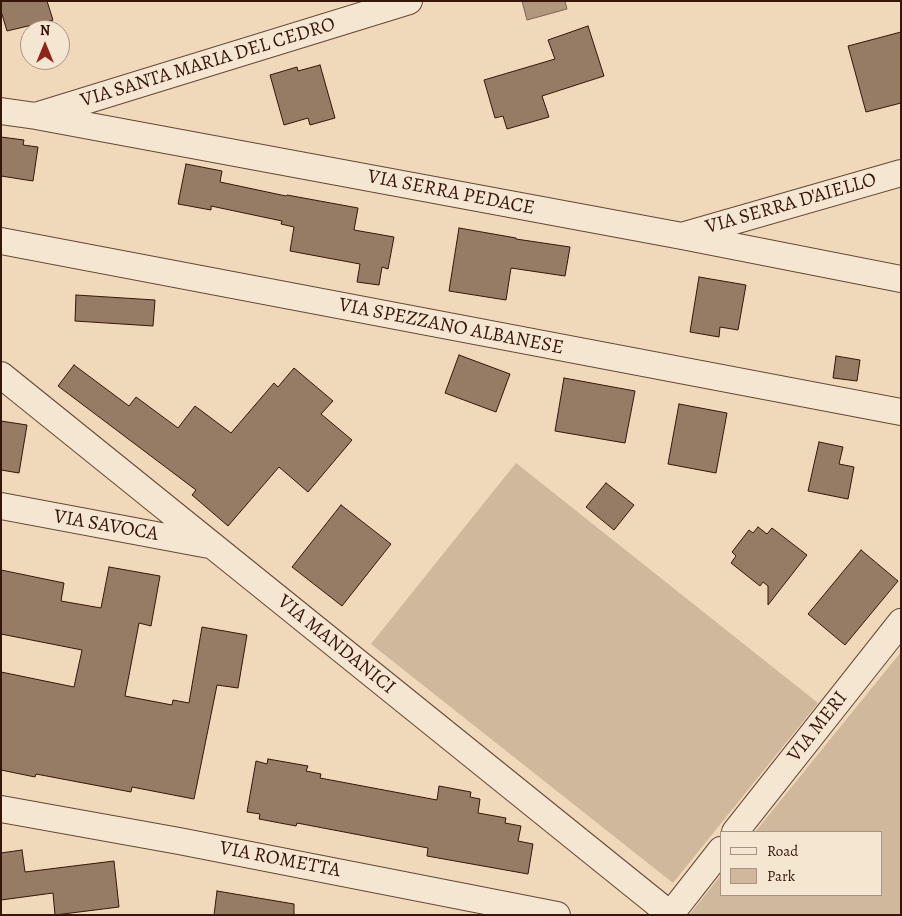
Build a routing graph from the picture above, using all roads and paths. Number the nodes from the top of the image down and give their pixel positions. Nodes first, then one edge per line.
1 (408, 1) edge
2 (1, 111) edge
3 (36, 116) junction
4 (901, 173) edge
5 (682, 236) junction
6 (1, 241) edge
7 (901, 279) edge
8 (1, 375) edge
9 (901, 412) edge
10 (1, 506) edge
11 (211, 545) junction
12 (901, 622) edge
13 (1, 809) edge
14 (736, 831) edge
15 (720, 851) edge
16 (558, 915) edge
17 (670, 915) edge

1 - 3 street, VIA SANTA MARIA DEL CEDRO
2 - 3 street, VIA SERRA PEDACE
3 - 5 street, VIA SERRA PEDACE
4 - 5 street, VIA SERRA D'AIELLO
5 - 7 street, VIA SERRA PEDACE
6 - 9 street, VIA SPEZZANO ALBANESE
8 - 11 street, VIA MANDANICI
10 - 11 street, VIA SAVOCA
11 - 17 street, VIA MANDANICI
12 - 14 street, VIA MERI
13 - 16 street, VIA ROMETTA
15 - 17 street

